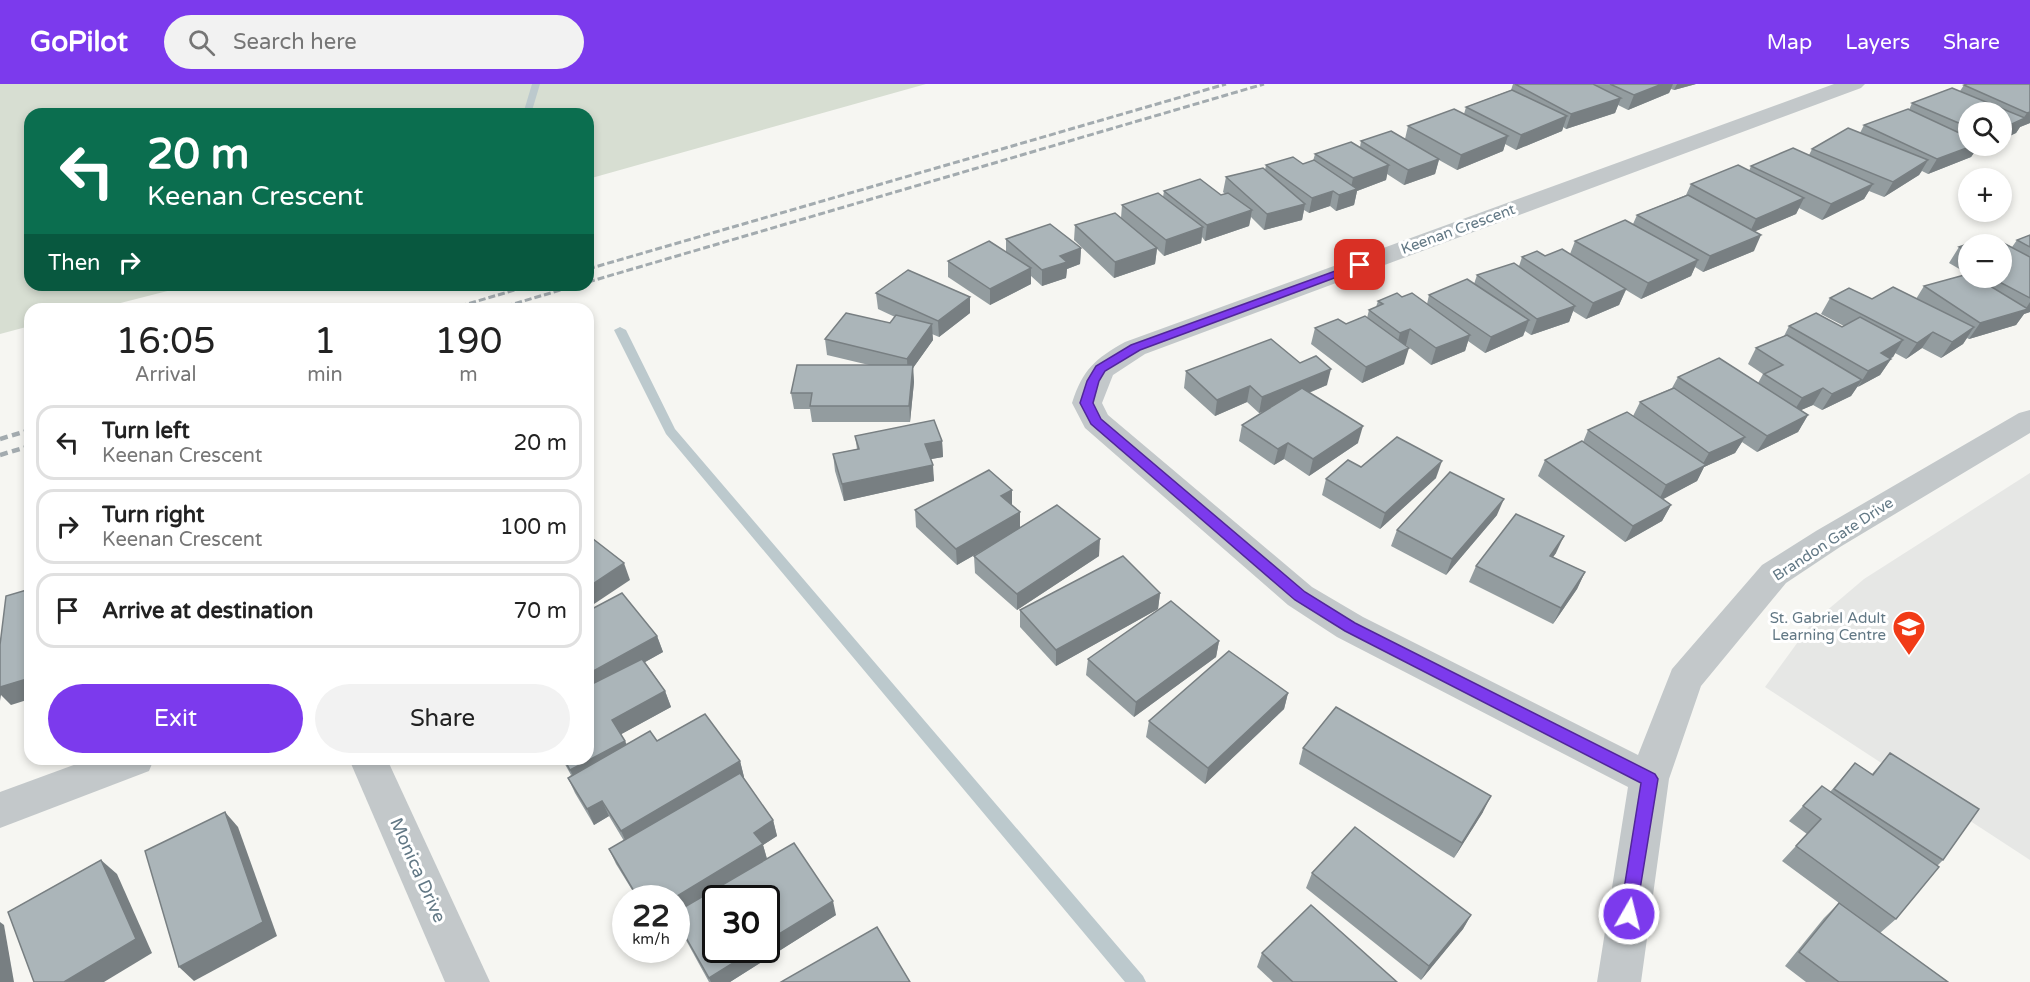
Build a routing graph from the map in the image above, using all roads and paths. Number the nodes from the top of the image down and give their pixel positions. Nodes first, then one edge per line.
1 (1854, 84) edge
2 (2030, 420) edge
3 (119, 765) edge
4 (371, 765) edge
5 (1649, 779) junction
6 (0, 810) edge
7 (468, 982) edge
8 (1618, 982) edge

1 - 5 street, Keenan Crescent
2 - 5 street, Brandon Gate Drive
3 - 6 street
4 - 7 street, Monica Drive
5 - 8 street, Brandon Gate Drive

